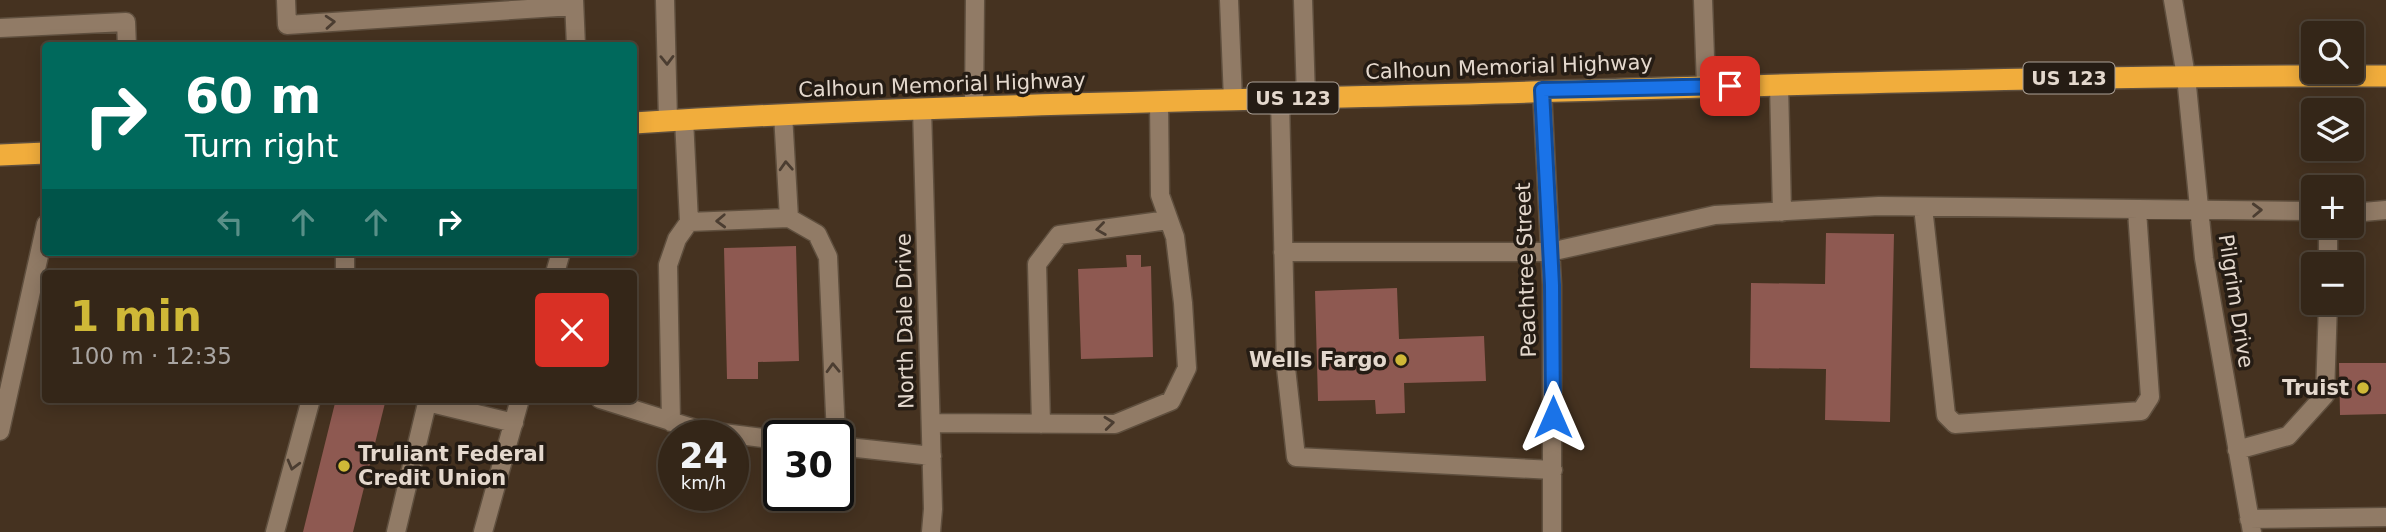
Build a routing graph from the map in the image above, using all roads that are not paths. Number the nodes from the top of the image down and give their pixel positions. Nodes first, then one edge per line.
1 (286, 0) edge
2 (665, 0) edge
3 (975, 0) edge
4 (1228, 0) edge
5 (1303, 0) edge
6 (1703, 0) edge
7 (2173, 0) edge
8 (574, 3) edge
9 (524, 5) edge
10 (0, 28) edge
11 (127, 42) edge
12 (576, 42) edge
13 (2186, 76) junction
14 (2386, 76) edge
15 (1779, 85) junction
16 (1706, 86) junction
17 (1542, 90) junction
18 (1306, 98) junction
19 (1280, 99) junction
20 (1233, 100) junction
21 (1159, 102) junction
22 (974, 107) junction
23 (922, 108) junction
24 (783, 114) junction
25 (676, 120) junction
26 (637, 122) edge
27 (42, 153) edge
28 (0, 155) edge
29 (1923, 207) junction
30 (2386, 210) edge
31 (2137, 211) junction
32 (2200, 211) junction
33 (2301, 211) edge
34 (1782, 212) junction
35 (2364, 212) edge
36 (789, 218) junction
37 (1168, 219) junction
38 (689, 222) junction
39 (42, 242) edge
40 (1283, 252) junction
41 (1550, 252) junction
42 (2328, 315) edge
43 (310, 403) edge
44 (426, 403) edge
45 (438, 403) edge
46 (519, 403) edge
47 (612, 403) edge
48 (665, 420) edge
49 (671, 420) edge
50 (835, 420) edge
51 (514, 423) junction
52 (931, 423) junction
53 (1041, 424) junction
54 (0, 431) edge
55 (854, 448) edge
56 (2237, 450) junction
57 (932, 456) junction
58 (1553, 470) junction
59 (2386, 517) edge
60 (2250, 525) edge
61 (275, 532) edge
62 (396, 532) edge
63 (483, 532) edge
64 (930, 532) edge
65 (1552, 532) edge

1 -> 9 street
2 -> 25 street
3 - 22 street
4 - 20 street
5 - 18 street
6 - 16 street
7 - 13 street, Pilgrim Drive
8 - 9 street
8 - 12 street
10 - 11 street
13 - 14 highway, Calhoun Memorial Highway / US 123
13 - 15 highway, Calhoun Memorial Highway / US 123
13 - 32 street, Pilgrim Drive
15 - 16 highway, Calhoun Memorial Highway / US 123
15 - 34 street
16 - 17 highway, Calhoun Memorial Highway / US 123
17 - 18 highway, Calhoun Memorial Highway / US 123
17 - 41 street, Peachtree Street
18 - 19 highway, Calhoun Memorial Highway / US 123
19 - 20 highway, Calhoun Memorial Highway / US 123
19 - 40 street
20 - 21 highway, Calhoun Memorial Highway / US 123
21 - 22 highway, Calhoun Memorial Highway / US 123
21 - 37 street
22 - 23 highway, Calhoun Memorial Highway / US 123
23 - 24 highway, Calhoun Memorial Highway / US 123
23 - 52 street, North Dale Drive
24 - 25 highway, Calhoun Memorial Highway / US 123
36 -> 24 street
25 - 26 highway, Calhoun Memorial Highway / US 123
25 - 38 street
27 - 28 highway
29 - 31 street
29 - 31 street
29 - 34 street
30 - 35 street
31 - 32 street
32 -> 33 street
32 - 56 street, Pilgrim Drive
34 - 41 street
36 -> 38 street
50 -> 36 street
37 -> 53 street
53 -> 37 street
38 - 49 street
39 - 54 street
40 - 41 street
40 - 58 street
41 - 58 street, Peachtree Street
42 - 56 street
43 -> 61 street
44 - 62 street
45 - 51 street
46 - 51 street
47 - 48 street
51 - 63 street
52 - 53 street
52 - 57 street, North Dale Drive
55 - 57 street
56 - 60 street, Pilgrim Drive
57 - 64 street, North Dale Drive
58 - 65 street, Peachtree Street
59 - 60 street

